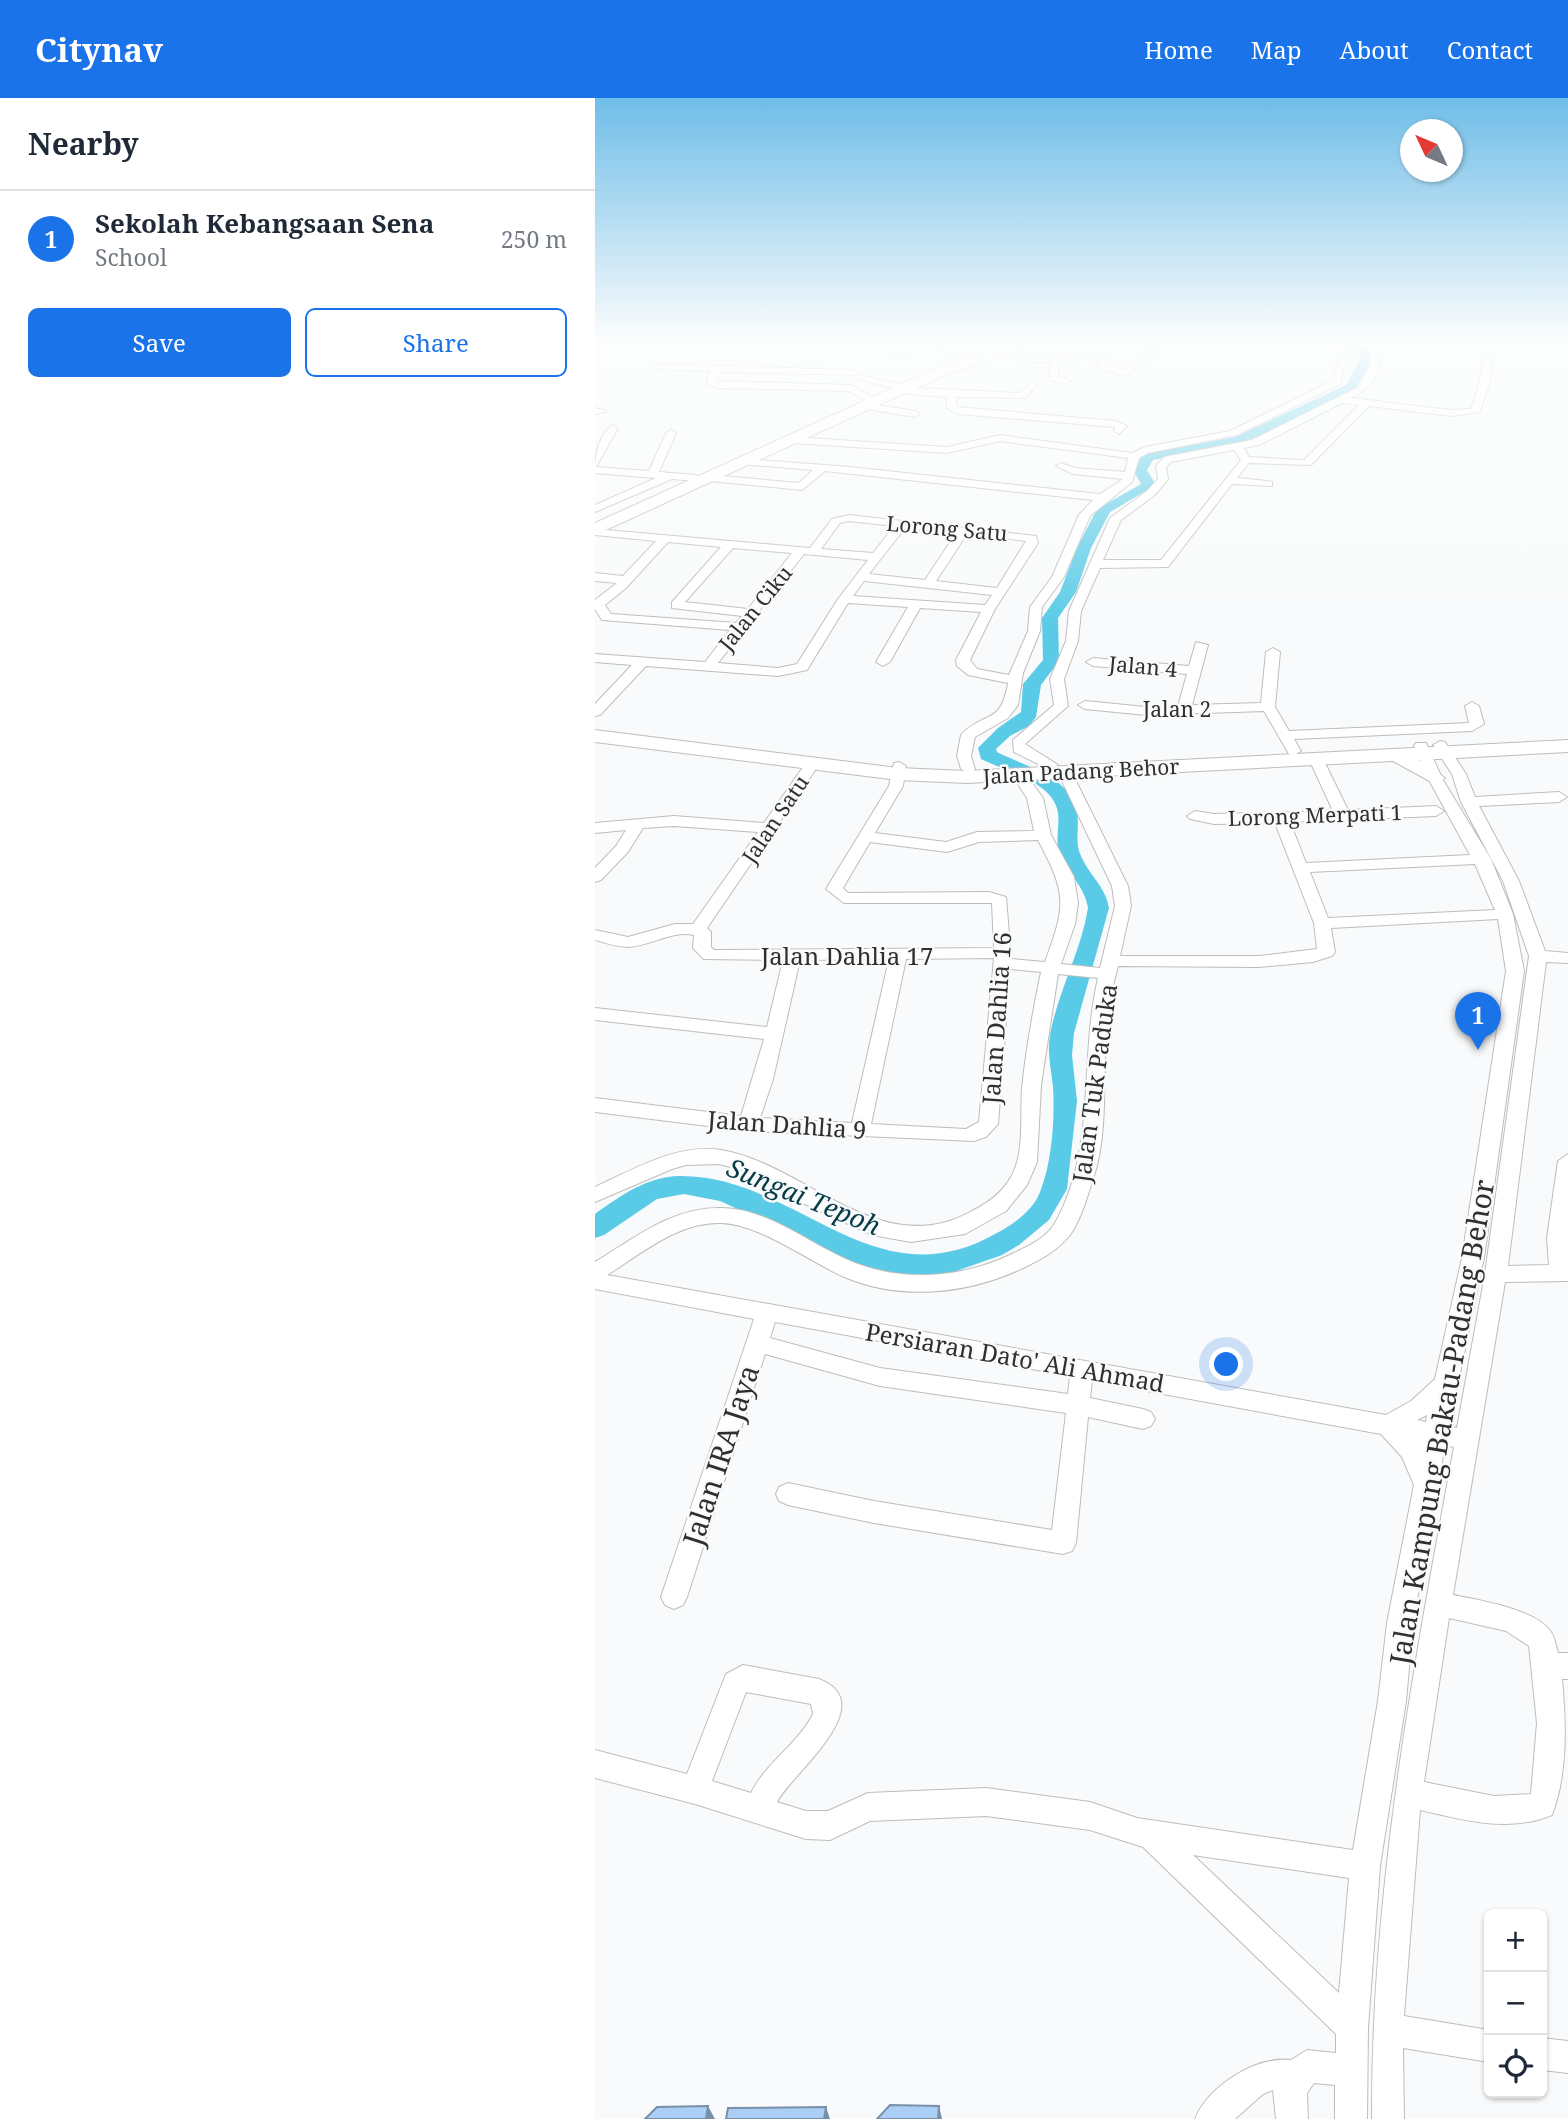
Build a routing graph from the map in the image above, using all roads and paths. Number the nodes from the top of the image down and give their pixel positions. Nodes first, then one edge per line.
1 (609, 437) edge
2 (669, 437) edge
3 (791, 437) edge
4 (797, 437) edge
5 (1203, 437) edge
6 (1267, 437) edge
7 (1333, 437) edge
8 (792, 440) junction
9 (1238, 447) junction
10 (1197, 453) junction
11 (1134, 456) junction
12 (1246, 460) junction
13 (744, 462) junction
14 (1219, 462) dead end
15 (595, 467) edge
16 (1061, 467) dead end
17 (822, 468) junction
18 (608, 471) junction
19 (653, 474) junction
20 (673, 475) junction
21 (595, 476) edge
22 (1129, 477) junction
23 (703, 479) junction
24 (1230, 481) junction
25 (1268, 484) dead end
26 (802, 487) junction
27 (822, 489) dead end
28 (1105, 497) junction
29 (1057, 501) dead end
30 (1132, 502) junction
31 (595, 509) edge
32 (1090, 509) junction
33 (901, 524) junction
34 (965, 529) junction
35 (597, 532) edge
36 (664, 540) junction
37 (729, 545) junction
38 (807, 550) junction
39 (876, 557) junction
40 (1098, 564) junction
41 (862, 577) junction
42 (595, 578) edge
43 (624, 580) junction
44 (928, 584) junction
45 (1001, 592) junction
46 (845, 599) junction
47 (596, 605) edge
48 (915, 605) junction
49 (989, 609) junction
50 (750, 613) junction
51 (738, 627) junction
52 (1201, 645) dead end
53 (1273, 652) dead end
54 (595, 658) edge
55 (642, 662) junction
56 (883, 662) dead end
57 (1093, 662) dead end
58 (708, 667) junction
59 (1192, 670) junction
60 (1016, 681) junction
61 (1085, 705) dead end
62 (1472, 706) dead end
63 (1268, 707) junction
64 (1184, 711) junction
65 (595, 712) edge
66 (595, 728) edge
67 (595, 736) edge
68 (1568, 739) edge
69 (1289, 743) junction
70 (1568, 747) edge
71 (1433, 750) junction
72 (1484, 753) junction
73 (1399, 756) junction
74 (1316, 759) junction
75 (813, 763) junction
76 (968, 769) junction
77 (1055, 769) junction
78 (899, 770) junction
79 (1012, 772) junction
80 (1459, 774) junction
81 (1435, 778) junction
82 (1559, 797) dead end
83 (1469, 802) junction
84 (1436, 811) dead end
85 (1342, 814) junction
86 (1195, 816) dead end
87 (1281, 818) junction
88 (637, 824) junction
89 (595, 828) edge
90 (769, 828) junction
91 (1043, 835) junction
92 (866, 837) junction
93 (1483, 859) junction
94 (1300, 868) junction
95 (595, 877) edge
96 (1505, 914) junction
97 (1322, 923) junction
98 (701, 934) junction
99 (595, 935) edge
100 (898, 955) junction
101 (792, 956) junction
102 (1321, 956) joint
103 (1538, 956) junction
104 (1002, 958) junction
105 (1568, 958) edge
106 (1050, 967) junction
107 (1070, 969) joint
108 (1106, 969) junction
109 (595, 1014) edge
110 (774, 1034) junction
111 (595, 1105) edge
112 (748, 1124) junction
113 (860, 1129) junction
114 (979, 1132) joint
115 (1568, 1161) edge
116 (595, 1195) edge
117 (595, 1272) edge
118 (1564, 1273) edge
119 (1496, 1274) junction
120 (595, 1281) edge
121 (767, 1314) junction
122 (757, 1343) junction
123 (1082, 1369) junction
124 (1445, 1383) junction
125 (1077, 1405) junction
126 (1143, 1419) dead end
127 (1388, 1425) junction
128 (1436, 1434) junction
129 (1465, 1439) junction
130 (1427, 1488) junction
131 (788, 1494) dead end
132 (674, 1597) dead end
133 (1439, 1604) junction
134 (1557, 1666) edge
135 (595, 1764) edge
136 (695, 1790) junction
137 (1409, 1793) junction
138 (758, 1810) junction
139 (1150, 1834) junction
140 (1365, 1866) junction
141 (1353, 2026) junction
142 (1387, 2029) junction
143 (1484, 2045) edge
144 (1547, 2055) edge
145 (1568, 2057) edge
146 (1352, 2071) junction
147 (1296, 2077) junction
148 (1211, 2119) edge
149 (1292, 2119) edge
150 (1351, 2119) edge
151 (1388, 2119) edge

1 - 15 street
2 - 19 street
3 - 23 highway
4 - 8 highway
5 - 11 street
6 - 9 street
7 - 12 street
8 - 11 street
8 - 13 highway
9 - 10 street
9 - 12 street
10 - 14 street
10 - 30 street
11 - 22 street
12 - 24 street
13 - 17 street
13 - 23 highway
15 - 18 street
16 - 22 street
17 - 26 street
17 - 28 street
18 - 19 street
18 - 21 street
19 - 20 street
20 - 23 street
20 - 31 street
22 - 28 street
23 - 26 street
23 - 35 highway
24 - 25 street
24 - 40 street
26 - 27 street
28 - 30 street
28 - 32 street
29 - 32 street
30 - 40 street
32 - 60 street
33 - 34 street, Lorong Satu
33 - 38 street, Lorong Satu
33 - 39 street
34 - 44 street
34 - 45 street, Lorong Satu
35 - 36 street
36 - 37 street
36 - 43 street
37 - 38 street
37 - 50 street
38 - 39 street
38 - 50 street, Jalan Ciku
39 - 41 street
40 - 77 street
41 - 44 street
41 - 46 street
42 - 43 street
43 - 47 street
44 - 45 street
45 - 49 street, Lorong Satu
46 - 48 street
46 - 58 street
47 - 51 street
48 - 49 street
48 - 56 street
49 - 60 street, Lorong Satu
50 - 51 street, Jalan Ciku
51 - 58 street, Jalan Ciku
52 - 59 street
53 - 63 street
54 - 55 street
55 - 58 street
55 - 65 street
57 - 59 street, Jalan 4
59 - 64 street
60 - 76 street
61 - 64 street, Jalan 2
62 - 69 street
63 - 64 street, Jalan 2
63 - 69 street
66 - 78 main road, Jalan Padang Behor
67 - 75 main road, Jalan Padang Behor
68 - 71 main road, Jalan Padang Behor
69 - 71 main road, Jalan Padang Behor
69 - 77 main road, Jalan Padang Behor
70 - 72 main road, Jalan Padang Behor
71 - 72 main road, Jalan Padang Behor
71 - 73 main road, Jalan Padang Behor
71 - 80 street, Jalan Kampung Bakau-Padang Behor
71 - 81 street, Jalan Kampung Bakau-Padang Behor
72 - 80 main road
73 - 74 main road, Jalan Padang Behor
73 - 81 main road
74 - 77 main road, Jalan Padang Behor
74 - 85 street
75 - 78 main road, Jalan Padang Behor
75 - 90 street, Jalan Satu
76 - 78 main road, Jalan Padang Behor
76 - 79 main road, Jalan Padang Behor
77 - 79 main road, Jalan Padang Behor
77 - 108 street, Jalan Tuk Paduka
78 - 79 main road, Jalan Padang Behor
78 - 92 street
79 - 91 street
80 - 83 street, Jalan Kampung Bakau-Padang Behor
81 - 93 street, Jalan Kampung Bakau-Padang Behor
82 - 83 street
83 - 103 street, Jalan Kampung Bakau-Padang Behor
84 - 85 street, Lorong Merpati 1
85 - 87 street, Lorong Merpati 1
86 - 87 street, Lorong Merpati 1
87 - 94 street
88 - 89 street
88 - 90 street
88 - 95 street
90 - 98 street, Jalan Satu
91 - 92 street
91 - 106 street
92 - 104 street, Jalan Dahlia 16
93 - 94 street
93 - 96 street, Jalan Kampung Bakau-Padang Behor
94 - 97 street
96 - 97 street
96 - 124 street, Jalan Kampung Bakau-Padang Behor
97 - 102 street
98 - 99 street
98 - 101 street, Jalan Dahlia 17
100 - 101 street, Jalan Dahlia 17
100 - 104 street, Jalan Dahlia 17
100 - 113 street
101 - 110 street
102 - 108 street
103 - 105 street
103 - 119 street, Jalan Kampung Bakau-Padang Behor
104 - 106 street, Jalan Dahlia 17
104 - 114 street, Jalan Dahlia 16
106 - 107 street, Jalan Dahlia 17
106 - 116 street
107 - 108 street
108 - 117 street, Jalan Tuk Paduka
109 - 110 street
110 - 112 street
111 - 112 street, Jalan Dahlia 9
112 - 113 street, Jalan Dahlia 9
113 - 114 street, Jalan Dahlia 9
115 - 118 street
118 - 119 street
119 - 129 street, Jalan Kampung Bakau-Padang Behor
120 - 121 street, Persiaran Dato' Ali Ahmad
121 - 122 street, Jalan IRA Jaya
121 - 123 street, Persiaran Dato' Ali Ahmad
122 - 125 street
122 - 132 street, Jalan IRA Jaya
123 - 125 street
123 - 127 street, Persiaran Dato' Ali Ahmad
124 - 127 street
124 - 128 street, Jalan Kampung Bakau-Padang Behor
125 - 126 street
125 - 131 street
127 - 128 street, Persiaran Dato' Ali Ahmad
127 - 130 street
128 - 129 street, Persiaran Dato' Ali Ahmad
128 - 130 street, Jalan Kampung Bakau-Padang Behor
129 - 133 street, Jalan Kampung Bakau-Padang Behor
130 - 140 street, Jalan Kampung Bakau-Padang Behor
133 - 134 street
133 - 137 street, Jalan Kampung Bakau-Padang Behor
134 - 137 street
135 - 136 street
136 - 138 street
136 - 138 street
137 - 142 street, Jalan Kampung Bakau-Padang Behor
138 - 139 street
139 - 140 street
139 - 141 street
140 - 141 street, Jalan Kampung Bakau-Padang Behor
141 - 146 street, Jalan Kampung Bakau-Padang Behor
142 - 143 street
142 - 151 street, Jalan Kampung Bakau-Padang Behor
144 - 145 street
146 - 147 street
146 - 150 street, Jalan Kampung Bakau-Padang Behor
147 - 148 street
147 - 149 street

